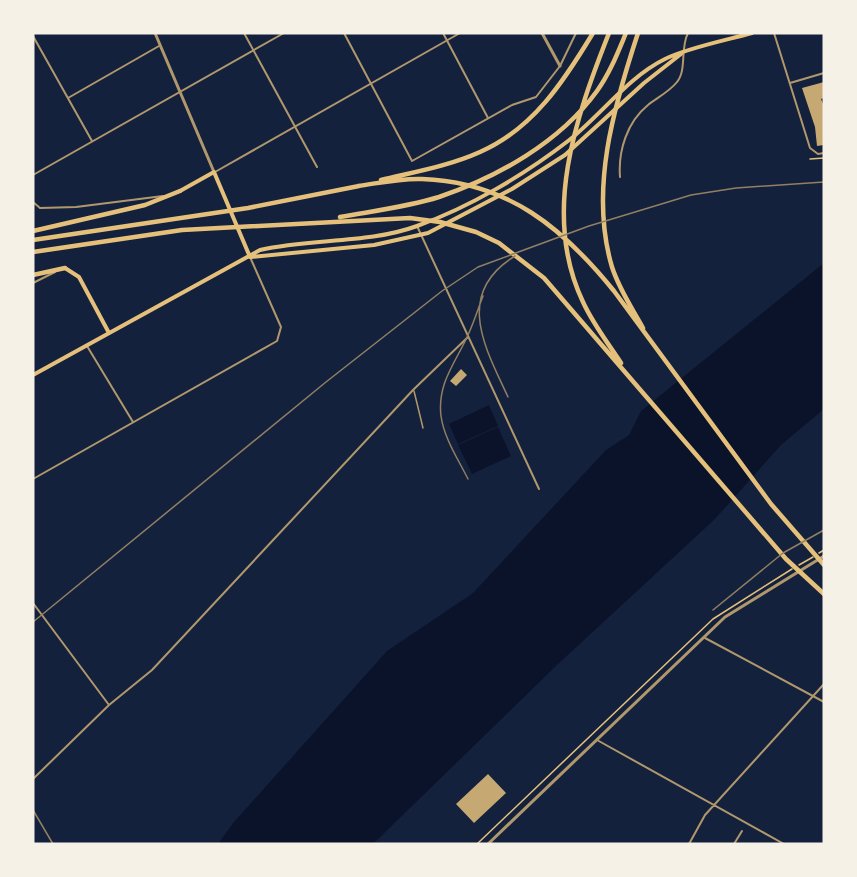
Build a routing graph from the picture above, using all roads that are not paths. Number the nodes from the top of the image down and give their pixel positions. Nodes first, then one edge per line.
1 (155, 33) edge
2 (244, 33) edge
3 (284, 33) edge
4 (344, 33) edge
5 (443, 33) edge
6 (460, 33) edge
7 (542, 33) edge
8 (576, 33) edge
9 (593, 33) edge
10 (609, 33) edge
11 (626, 33) edge
12 (638, 33) edge
13 (688, 33) edge
14 (752, 33) edge
15 (774, 33) edge
16 (33, 36) edge
17 (447, 41) junction
18 (160, 45) junction
19 (254, 50) junction
20 (682, 54) junction
21 (560, 66) junction
22 (824, 73) edge
23 (371, 83) junction
24 (790, 83) junction
25 (181, 91) junction
26 (68, 98) junction
27 (488, 118) junction
28 (294, 127) junction
29 (92, 142) junction
30 (824, 153) edge
31 (317, 167) dead end
32 (214, 172) junction
33 (33, 176) edge
34 (620, 177) dead end
35 (358, 186) junction
36 (180, 191) junction
37 (33, 202) edge
38 (322, 221) junction
39 (417, 226) junction
40 (33, 231) edge
41 (422, 235) junction
42 (33, 240) edge
43 (33, 252) edge
44 (250, 257) junction
45 (64, 268) junction
46 (33, 274) edge
47 (33, 283) edge
48 (109, 333) junction
49 (468, 337) junction
50 (87, 346) junction
51 (659, 353) junction
52 (33, 375) edge
53 (634, 383) junction
54 (414, 390) junction
55 (133, 422) junction
56 (423, 428) dead end
57 (33, 479) edge
58 (539, 489) dead end
59 (824, 556) edge
60 (824, 565) edge
61 (824, 594) edge
62 (33, 603) edge
63 (704, 637) junction
64 (824, 684) edge
65 (813, 695) junction
66 (824, 702) edge
67 (109, 705) junction
68 (597, 740) junction
69 (33, 779) edge
70 (714, 805) junction
71 (742, 831) dead end
72 (488, 844) edge
73 (689, 844) edge
74 (734, 844) edge
75 (784, 844) edge

1 - 18 street
2 - 19 street
3 - 19 street
4 - 23 street
5 - 17 street
6 - 17 street
7 - 21 street
8 - 21 street
9 - 35 highway
10 - 53 highway
11 - 38 highway
12 - 51 highway
13 - 20 street
14 - 20 main road
15 - 24 street
16 - 26 street
17 - 23 street
17 - 27 street
18 - 25 street
18 - 26 street
19 - 25 street
19 - 28 street
20 - 34 street
20 - 39 main road
20 - 41 main road
21 - 27 street
22 - 24 street
23 - 27 street
23 - 28 street
24 - 30 street
25 - 29 street
25 - 32 street
26 - 29 street
28 - 31 street
28 - 32 street
29 - 33 street
32 - 36 main road
32 - 44 main road
35 - 42 highway
35 - 51 highway
36 - 37 street
36 - 40 highway
38 - 43 highway
38 - 53 highway
39 - 41 street
39 - 44 main road
41 - 44 main road
41 - 49 street
44 - 48 main road
44 - 55 street
45 - 46 highway
45 - 47 street
45 - 48 main road
48 - 50 main road
49 - 54 street
49 - 58 street
50 - 52 main road
50 - 55 street
51 - 60 highway
53 - 61 highway
54 - 56 lane
54 - 67 street
55 - 57 street
59 - 63 street
62 - 67 street
63 - 65 street
63 - 68 street
64 - 65 street
65 - 66 street
65 - 70 street
67 - 69 street
68 - 70 street
68 - 72 street
70 - 73 street
70 - 75 street
71 - 74 street

